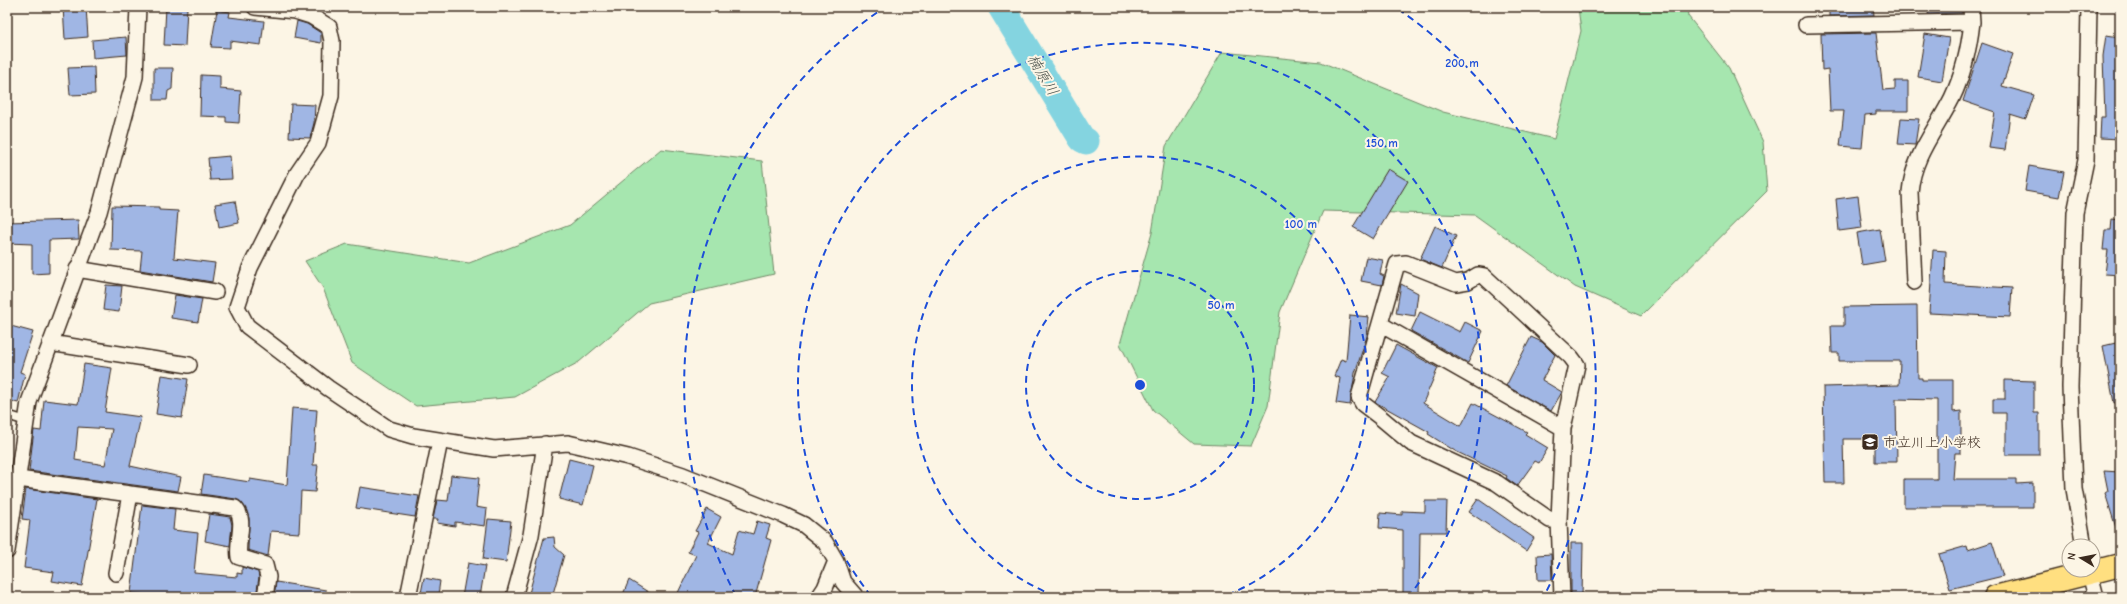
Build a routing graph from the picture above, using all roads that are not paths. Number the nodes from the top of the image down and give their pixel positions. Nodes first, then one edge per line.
1 (138, 7) edge
2 (255, 7) edge
3 (2089, 7) edge
4 (1971, 14) edge
5 (1806, 25) dead end
6 (77, 269) junction
7 (1914, 282) dead end
8 (215, 292) dead end
9 (1380, 324) junction
10 (50, 343) junction
11 (189, 365) dead end
12 (7, 415) edge
13 (26, 421) junction
14 (1563, 428) junction
15 (440, 441) junction
16 (544, 444) junction
17 (18, 479) junction
18 (130, 494) junction
19 (1559, 520) junction
20 (2083, 538) edge
21 (7, 551) edge
22 (836, 561) junction
23 (2120, 566) edge
24 (2101, 569) edge
25 (116, 573) dead end
26 (2064, 578) edge
27 (2091, 578) edge
28 (265, 597) edge
29 (408, 597) edge
30 (514, 597) edge
31 (819, 597) edge
32 (856, 597) edge
33 (1562, 597) edge
34 (1995, 597) edge
35 (2096, 597) edge

1 - 6 street
2 - 15 street
3 - 20 street
4 - 5 street
4 - 7 street
6 - 8 street
6 - 10 street
9 - 14 street
9 - 14 street
9 - 19 street
10 - 11 street
10 - 13 street
12 - 13 lane
13 - 17 street
14 - 19 street
15 - 16 street
15 - 29 street
16 - 22 street
16 - 30 street
17 - 18 street
17 - 21 street
18 - 25 street
18 - 28 street
19 - 33 street
22 - 31 street
22 - 32 street
23 - 24 highway
26 - 34 highway
27 - 35 street

